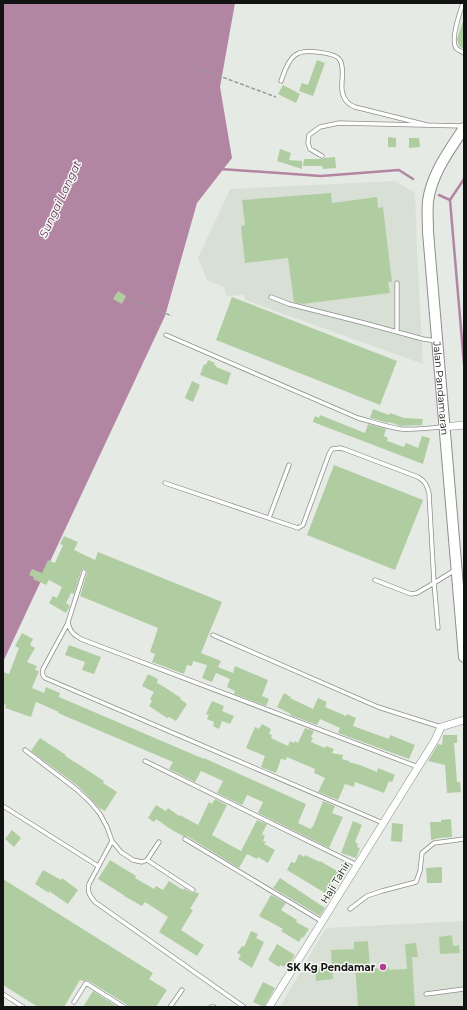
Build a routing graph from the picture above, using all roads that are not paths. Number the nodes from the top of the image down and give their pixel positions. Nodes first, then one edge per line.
1 (463, 3) edge
2 (464, 53) edge
3 (281, 81) dead end
4 (427, 125) junction
5 (464, 127) edge
6 (322, 156) dead end
7 (397, 283) dead end
8 (271, 297) dead end
9 (397, 332) junction
10 (166, 335) dead end
11 (437, 341) junction
12 (464, 425) edge
13 (444, 427) junction
14 (288, 465) dead end
15 (165, 483) dead end
16 (269, 518) junction
17 (456, 569) junction
18 (84, 572) dead end
19 (375, 580) dead end
20 (434, 583) junction
21 (68, 622) junction
22 (438, 628) dead end
23 (213, 635) dead end
24 (464, 657) edge
25 (464, 720) edge
26 (441, 727) junction
27 (25, 750) dead end
28 (145, 761) dead end
29 (418, 767) junction
30 (3, 806) edge
31 (383, 824) junction
32 (185, 839) dead end
33 (464, 839) edge
34 (112, 841) junction
35 (159, 842) dead end
36 (147, 860) junction
37 (357, 865) junction
38 (98, 866) junction
39 (193, 890) dead end
40 (350, 909) dead end
41 (323, 922) junction
42 (464, 989) edge
43 (182, 990) dead end
44 (3, 994) edge
45 (426, 994) dead end
46 (74, 1002) dead end
47 (23, 1007) edge
48 (124, 1007) edge
49 (170, 1007) edge
50 (244, 1007) edge
51 (269, 1007) edge

1 - 2 lane
3 - 4 lane
4 - 5 lane
4 - 6 lane
5 - 11 main road, Jalan Pandamaran
7 - 9 lane
8 - 9 lane
9 - 11 lane
10 - 13 lane
11 - 13 main road, Jalan Pandamaran
12 - 13 street
13 - 17 main road, Jalan Pandamaran
14 - 16 lane
15 - 16 lane
16 - 20 lane
17 - 20 lane
17 - 24 main road, Jalan Pandamaran
18 - 21 lane
19 - 20 lane
20 - 22 lane
21 - 29 lane
21 - 31 lane
23 - 26 lane
25 - 26 street
26 - 29 street, Haji Tahir
27 - 34 lane
28 - 37 lane
29 - 31 street, Haji Tahir
30 - 38 lane
31 - 37 street, Haji Tahir
32 - 41 lane
33 - 40 lane
34 - 36 lane
34 - 38 lane
35 - 36 lane
36 - 39 lane
37 - 41 street, Haji Tahir
38 - 50 lane
41 - 51 street, Haji Tahir
42 - 45 lane
43 - 49 lane
44 - 47 lane
46 - 48 lane

